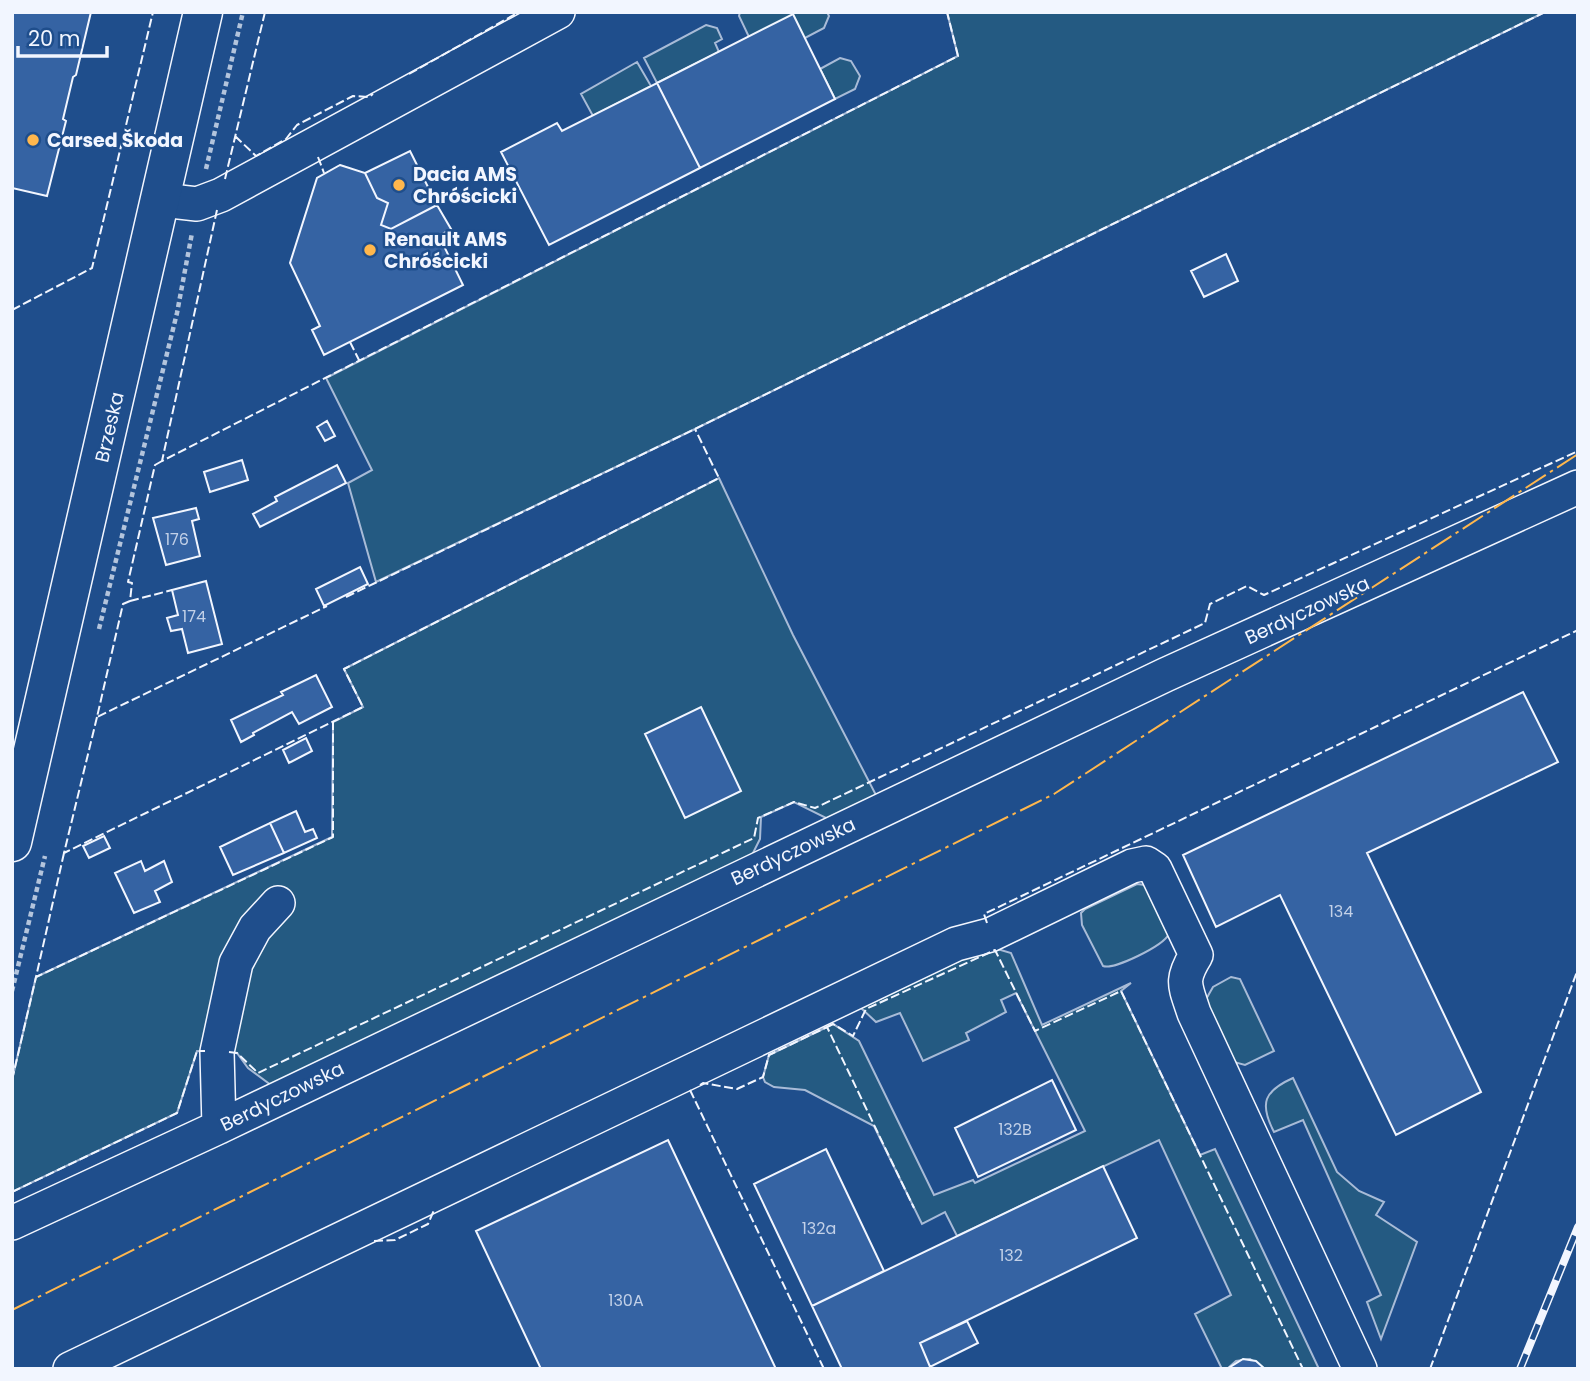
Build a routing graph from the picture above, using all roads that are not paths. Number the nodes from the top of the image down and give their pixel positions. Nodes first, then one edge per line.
1 (203, 12) edge
2 (558, 12) edge
3 (180, 202) junction
4 (1578, 487) edge
5 (30, 843) edge
6 (278, 902) dead end
7 (219, 1127) junction
8 (12, 1223) edge
9 (70, 1369) edge
10 (1360, 1369) edge

1 - 3 main road, Brzeska
2 - 3 street
3 - 5 main road, Brzeska
4 - 7 street, Berdyczowska
6 - 7 street
7 - 8 street, Berdyczowska
9 - 10 street

